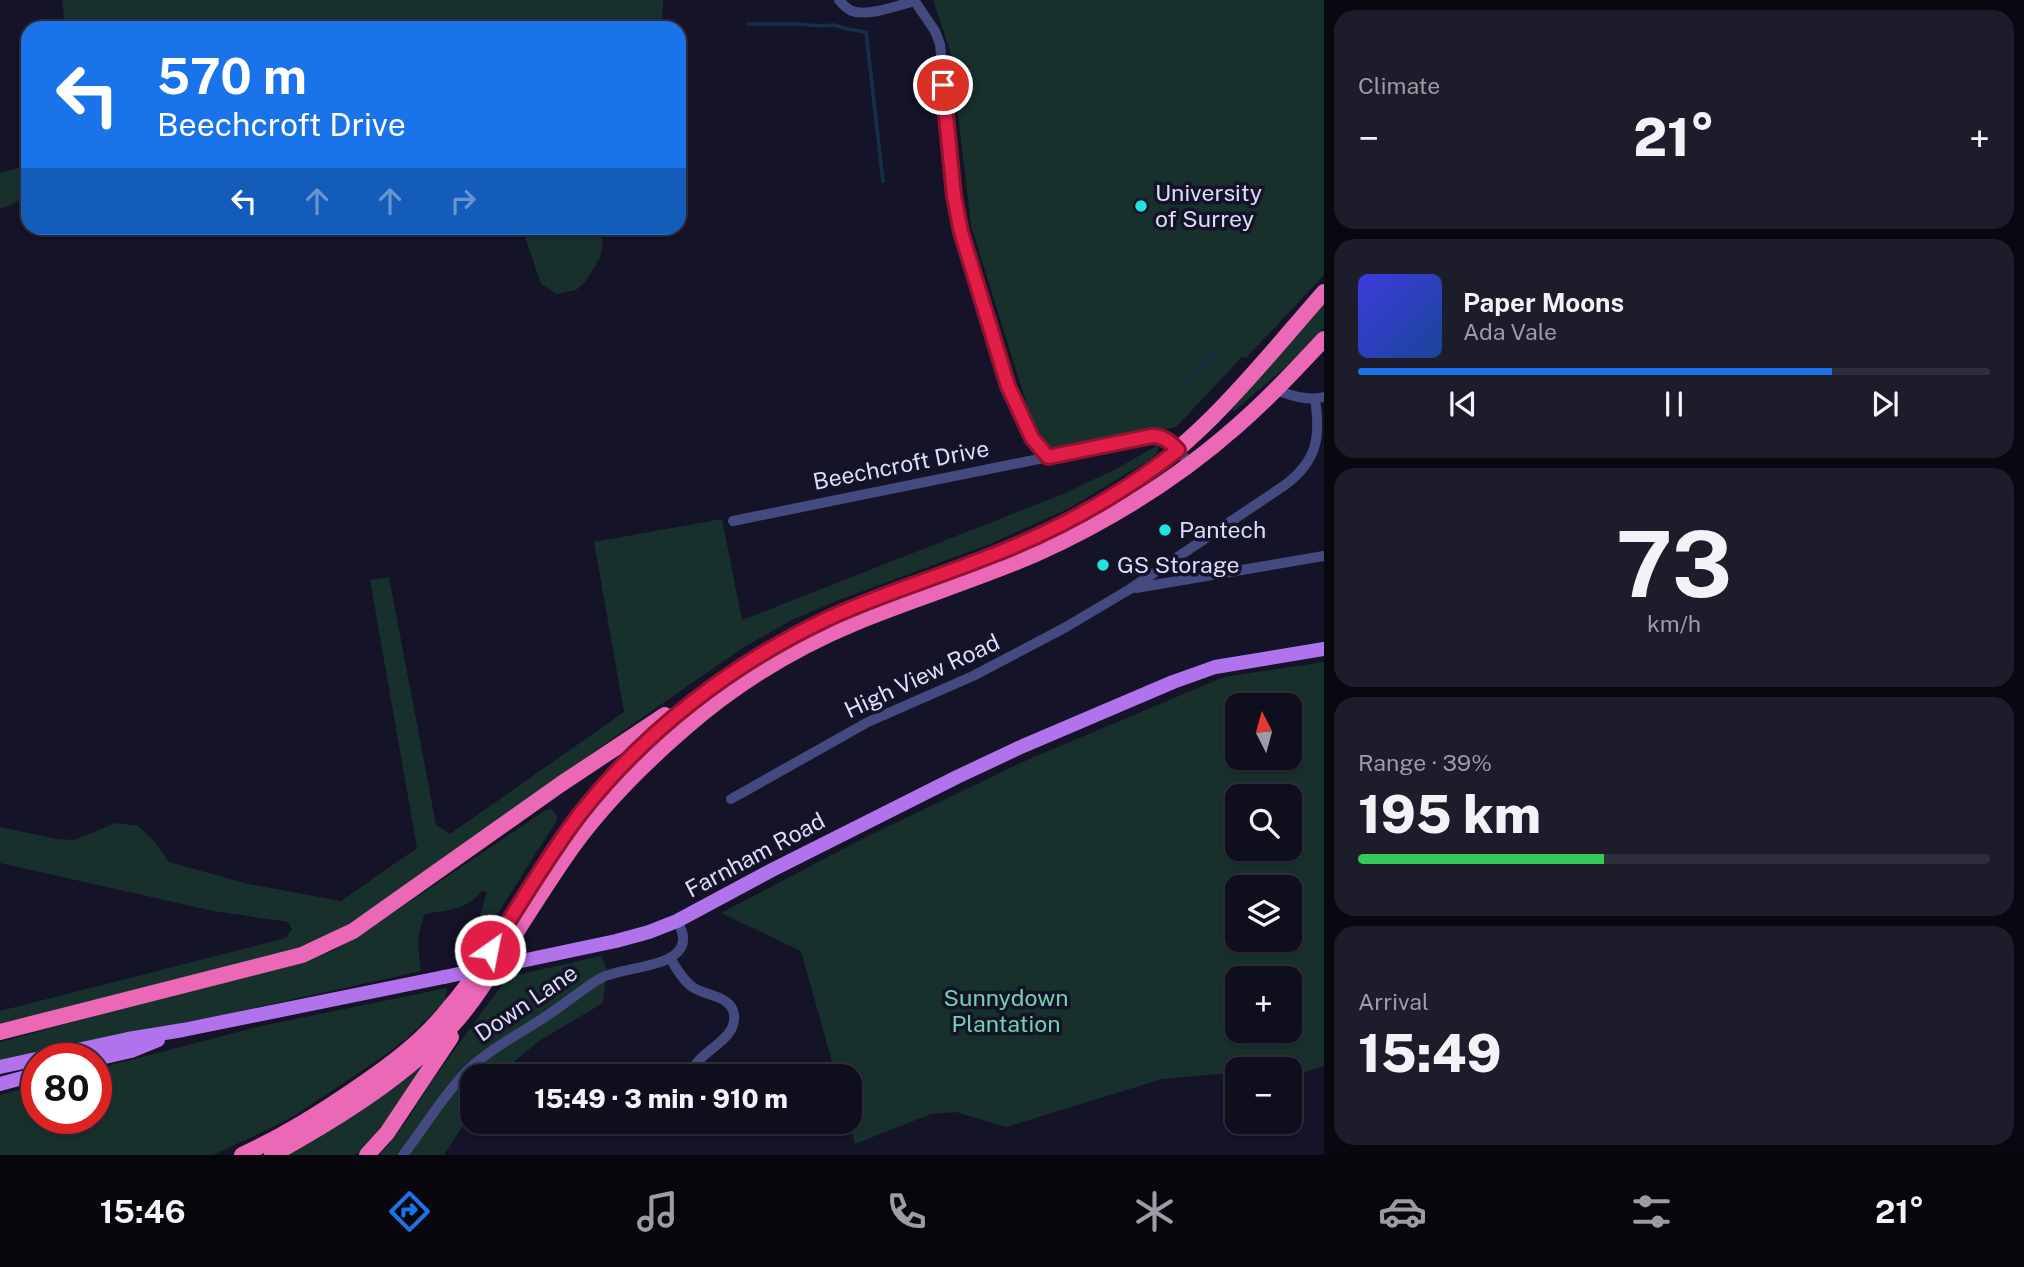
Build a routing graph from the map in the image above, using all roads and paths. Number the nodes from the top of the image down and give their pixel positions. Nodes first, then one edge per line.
1 (839, 0) edge
2 (915, 0) edge
3 (1324, 292) edge
4 (1324, 339) edge
5 (1276, 390) junction
6 (1320, 398) edge
7 (1178, 450) junction
8 (1048, 457) junction
9 (1191, 465) junction
10 (733, 521) dead end
11 (1324, 556) edge
12 (1169, 563) junction
13 (1175, 582) junction
14 (1130, 589) junction
15 (1324, 649) edge
16 (715, 685) junction
17 (731, 799) dead end
18 (677, 921) junction
19 (670, 958) junction
20 (481, 991) junction
21 (183, 1030) junction
22 (0, 1032) edge
23 (112, 1055) edge
24 (697, 1064) edge
25 (0, 1067) edge
26 (21, 1078) edge
27 (0, 1084) edge
28 (242, 1155) edge
29 (272, 1155) edge
30 (367, 1155) edge
31 (403, 1155) edge

1 - 2 street
2 - 8 street
3 - 7 highway
4 - 5 highway
5 - 6 street
5 - 9 highway
6 - 12 street, High View Road
7 - 8 street, Beechcroft Drive
7 - 9 street, Beechcroft Drive
7 - 16 highway
8 - 10 street, Beechcroft Drive
9 - 20 highway
11 - 13 street, High View Road
12 - 13 street
12 - 14 street, High View Road
13 - 14 street, High View Road
14 - 17 street, High View Road
15 - 18 main road, Farnham Road
16 - 22 highway
16 - 28 highway
18 - 19 street
18 - 21 main road, Farnham Road, bridge
19 - 24 street
19 - 31 street, Down Lane
20 - 29 highway
20 - 30 highway
21 - 23 main road, Farnham Road
21 - 25 main road, Farnham Road
26 - 27 main road

